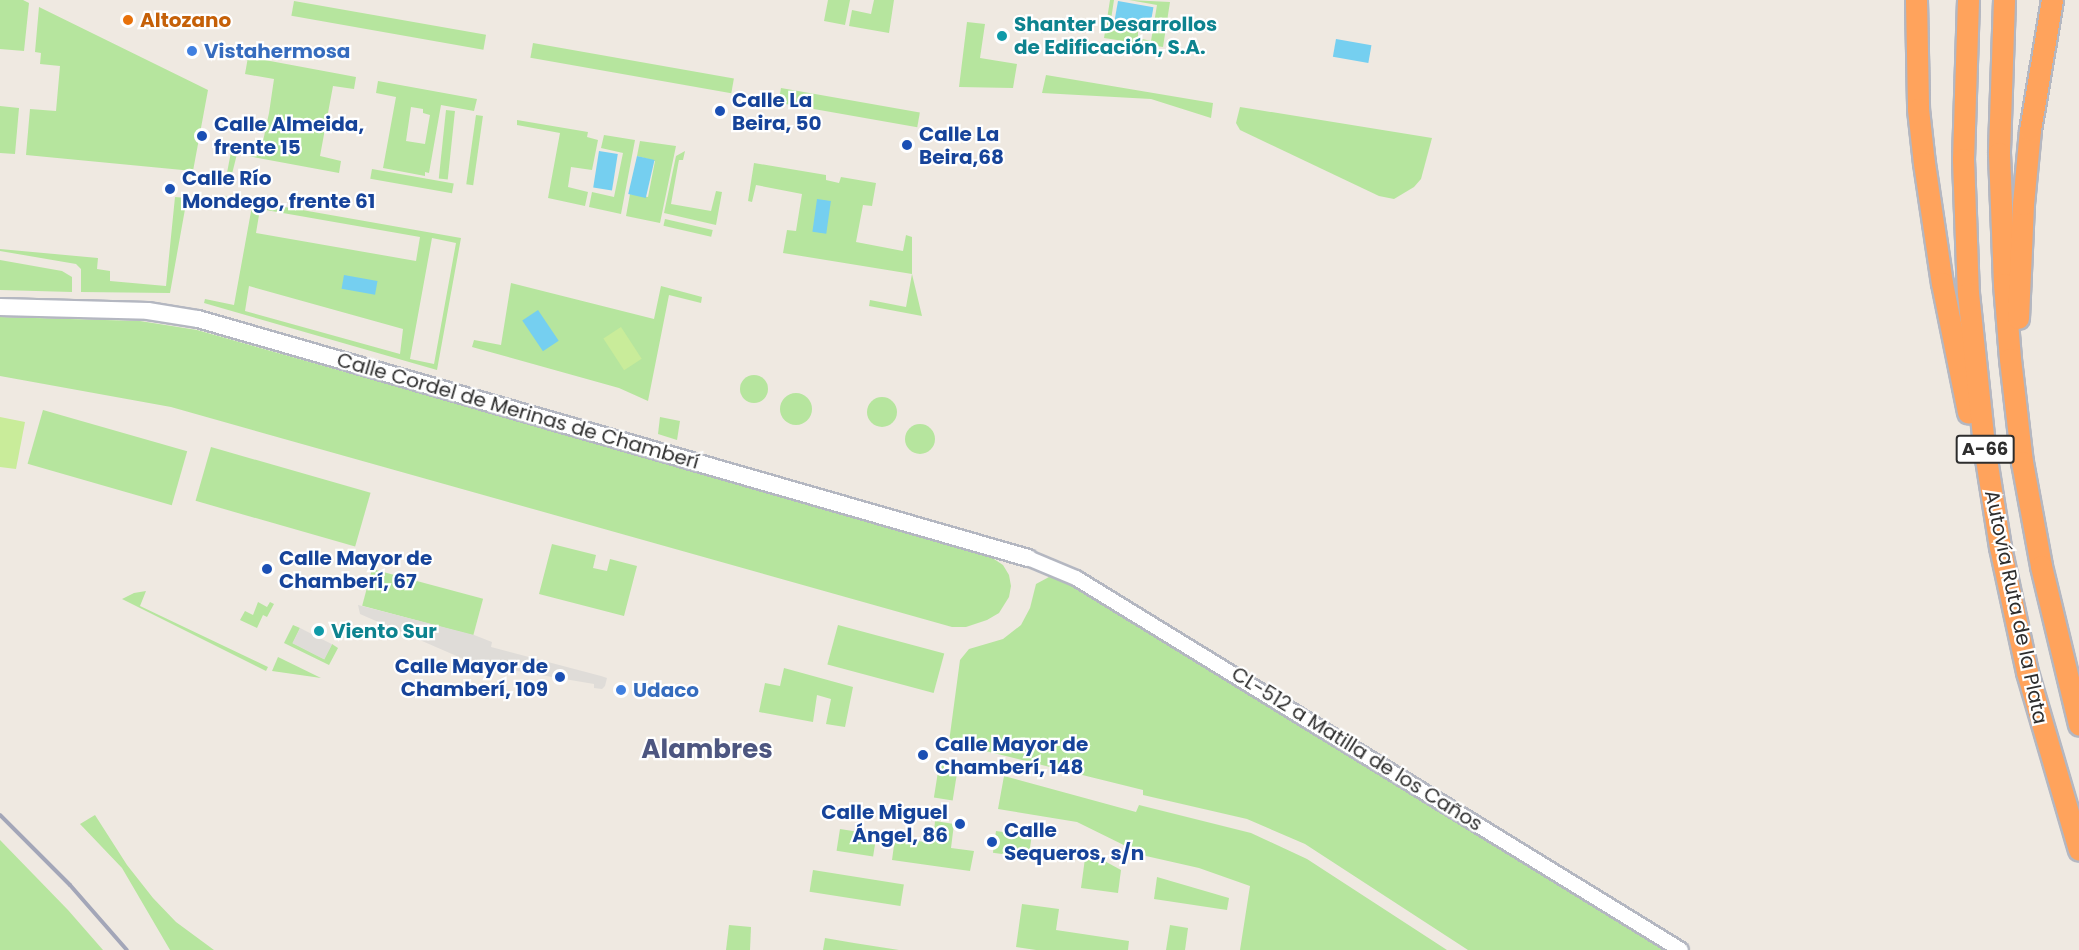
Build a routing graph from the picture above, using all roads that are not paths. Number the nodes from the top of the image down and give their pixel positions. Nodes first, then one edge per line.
1 (1916, 0) edge
2 (1968, 0) edge
3 (2004, 0) edge
4 (2052, 0) edge
5 (0, 307) edge
6 (1028, 558) joint
7 (2027, 672) junction
8 (2079, 713) edge
9 (2079, 724) edge
10 (2079, 850) edge
11 (1681, 950) edge

1 - 7 highway
2 - 7 highway, Autovía Ruta de la Plata / A-66
3 - 9 highway, Autovía Ruta de la Plata / A-66
4 - 8 highway
5 - 6 main road, Calle Cordel de Merinas de Chamberí
6 - 11 street, CL-512 a Matilla de los Caños
7 - 10 highway, Autovía Ruta de la Plata / A-66

